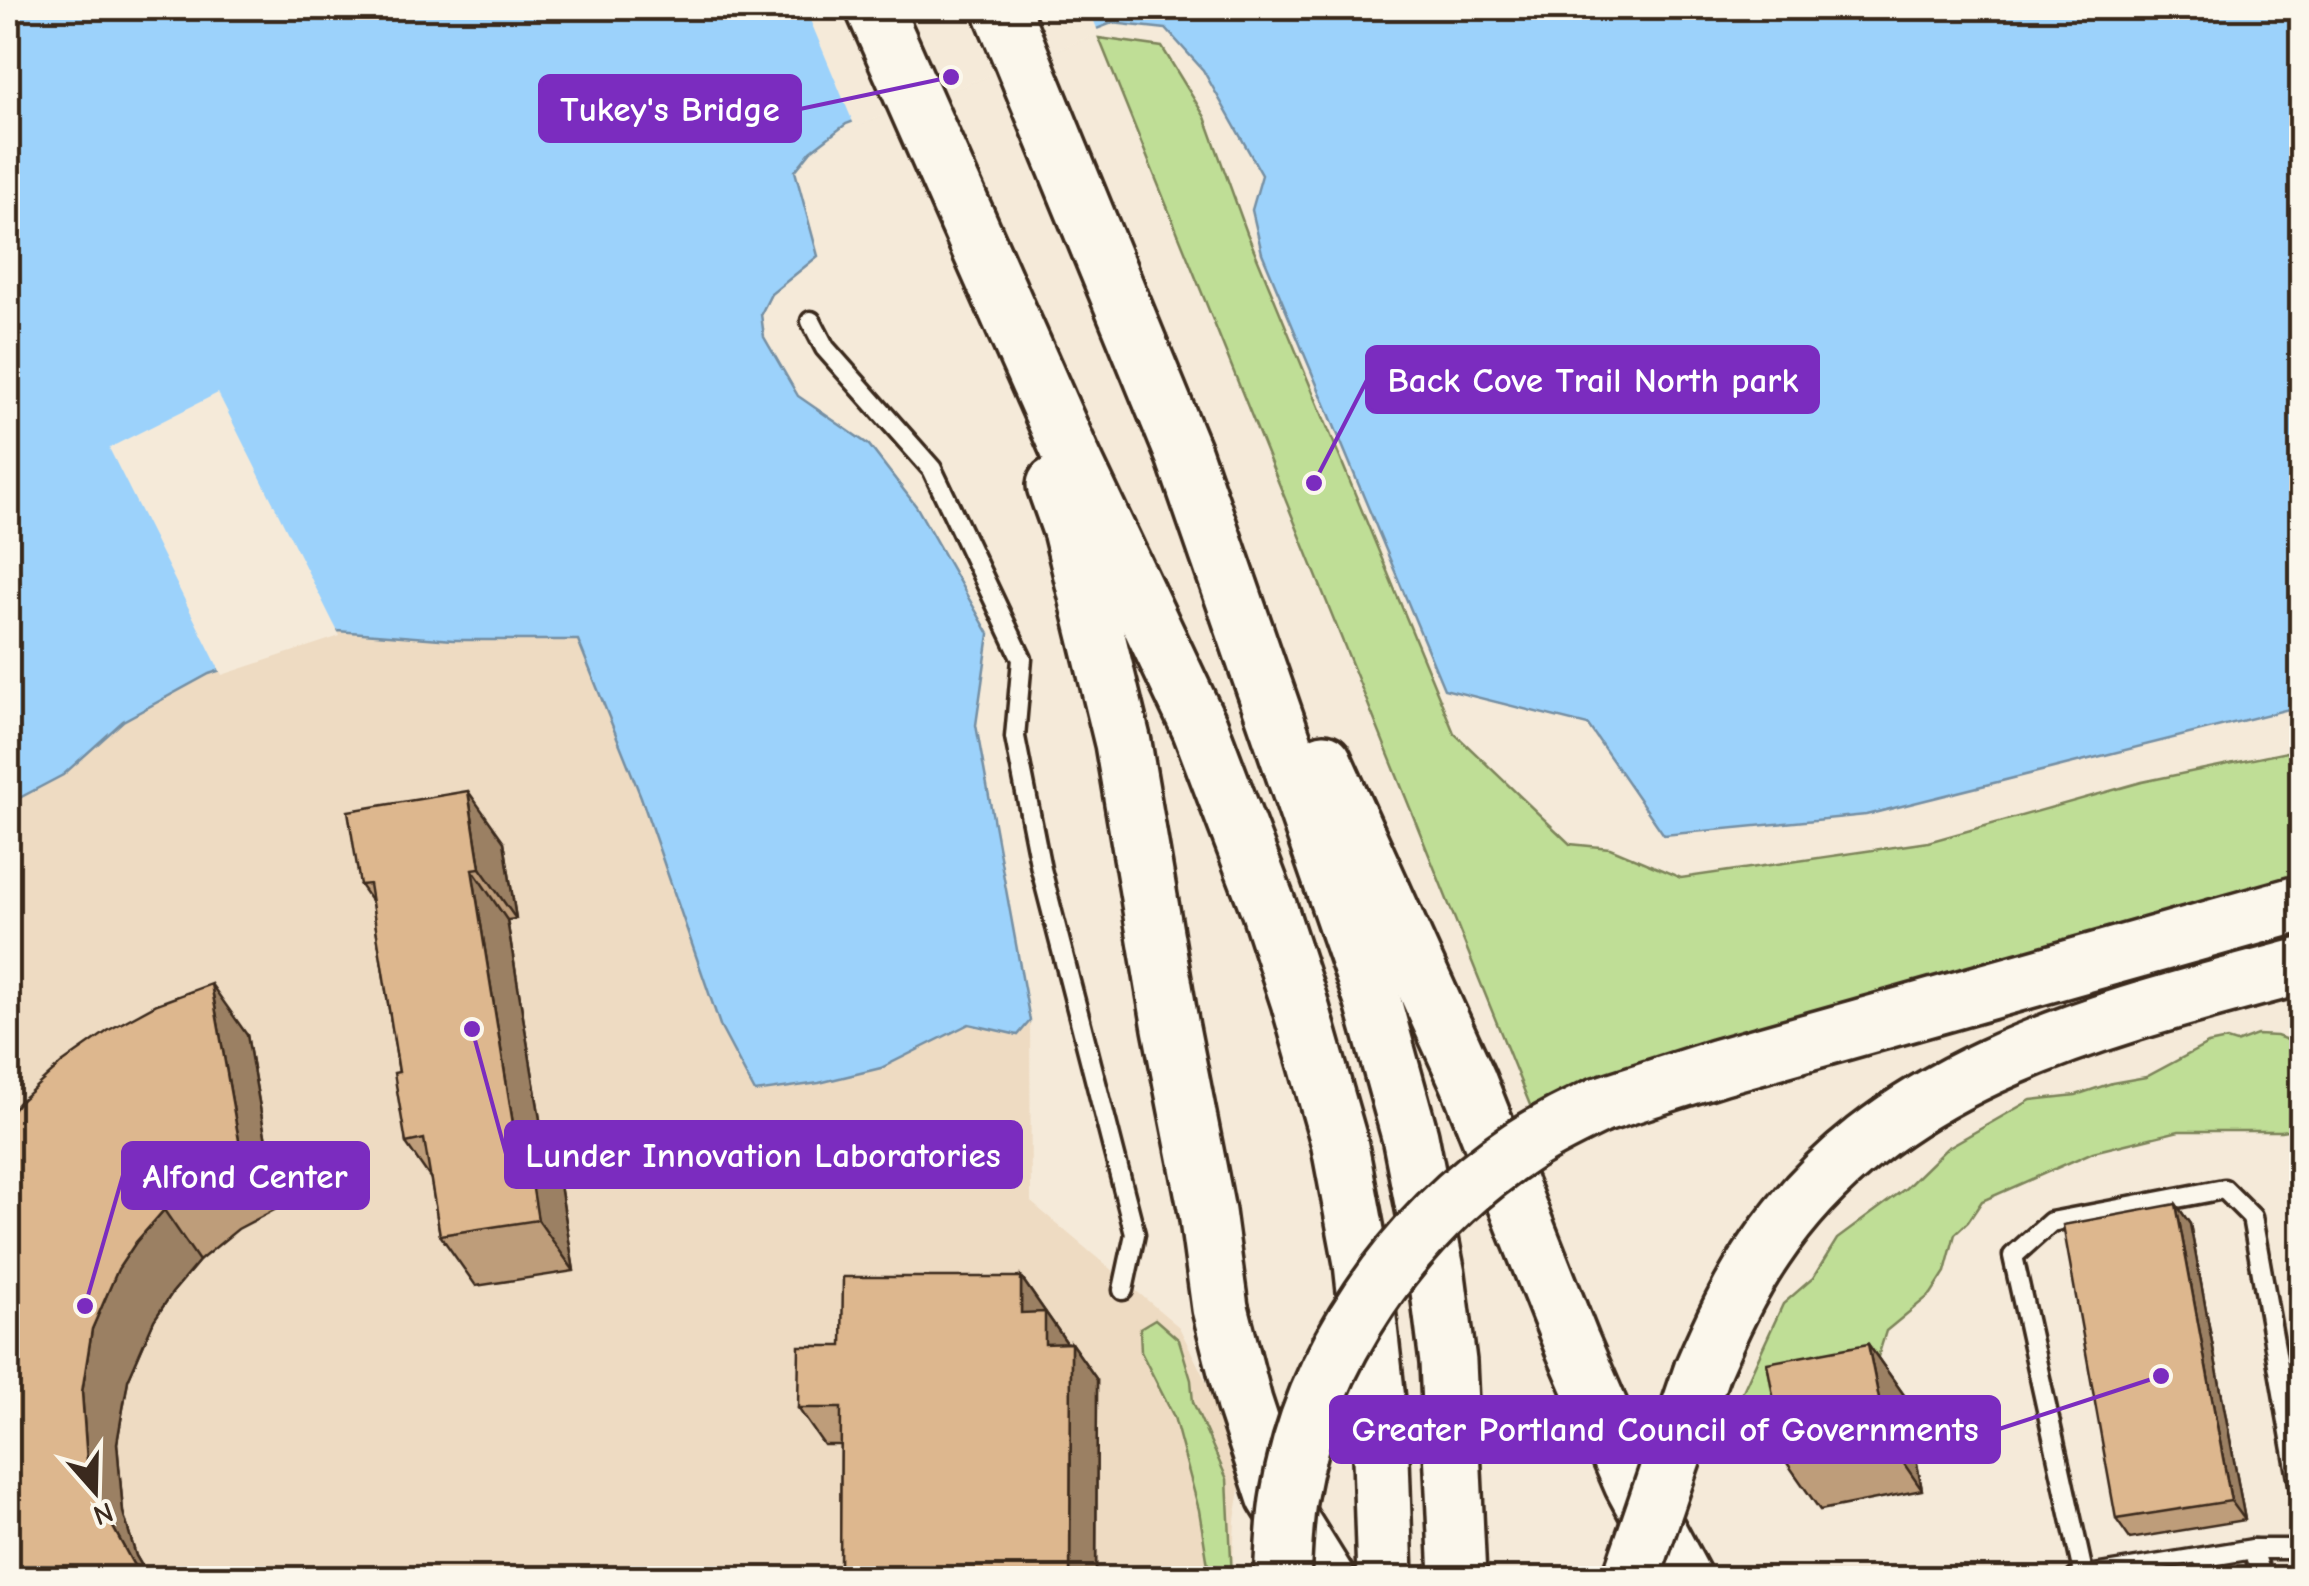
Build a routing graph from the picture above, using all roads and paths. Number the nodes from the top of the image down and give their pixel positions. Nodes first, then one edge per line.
1 (874, 8) edge
2 (1001, 8) edge
3 (927, 134) junction
4 (811, 322) dead end
5 (1184, 455) junction
6 (2302, 903) edge
7 (2302, 966) edge
8 (2302, 998) edge
9 (2141, 1009) junction
10 (1123, 1290) dead end
11 (2302, 1501) edge
12 (2253, 1548) junction
13 (2302, 1548) edge
14 (1458, 1576) edge
15 (1282, 1578) edge
16 (1326, 1578) edge
17 (1384, 1578) edge
18 (1631, 1578) edge
19 (1682, 1578) edge
20 (2080, 1578) edge
21 (2262, 1578) edge

1 - 3 highway
2 - 5 highway
3 - 16 highway
3 - 17 highway
4 - 10 lane
5 - 14 highway
5 - 19 highway
6 - 15 highway, bridge
7 - 9 highway
8 - 9 highway
9 - 18 highway, bridge
11 - 20 lane
12 - 13 lane
12 - 20 lane
12 - 21 lane

